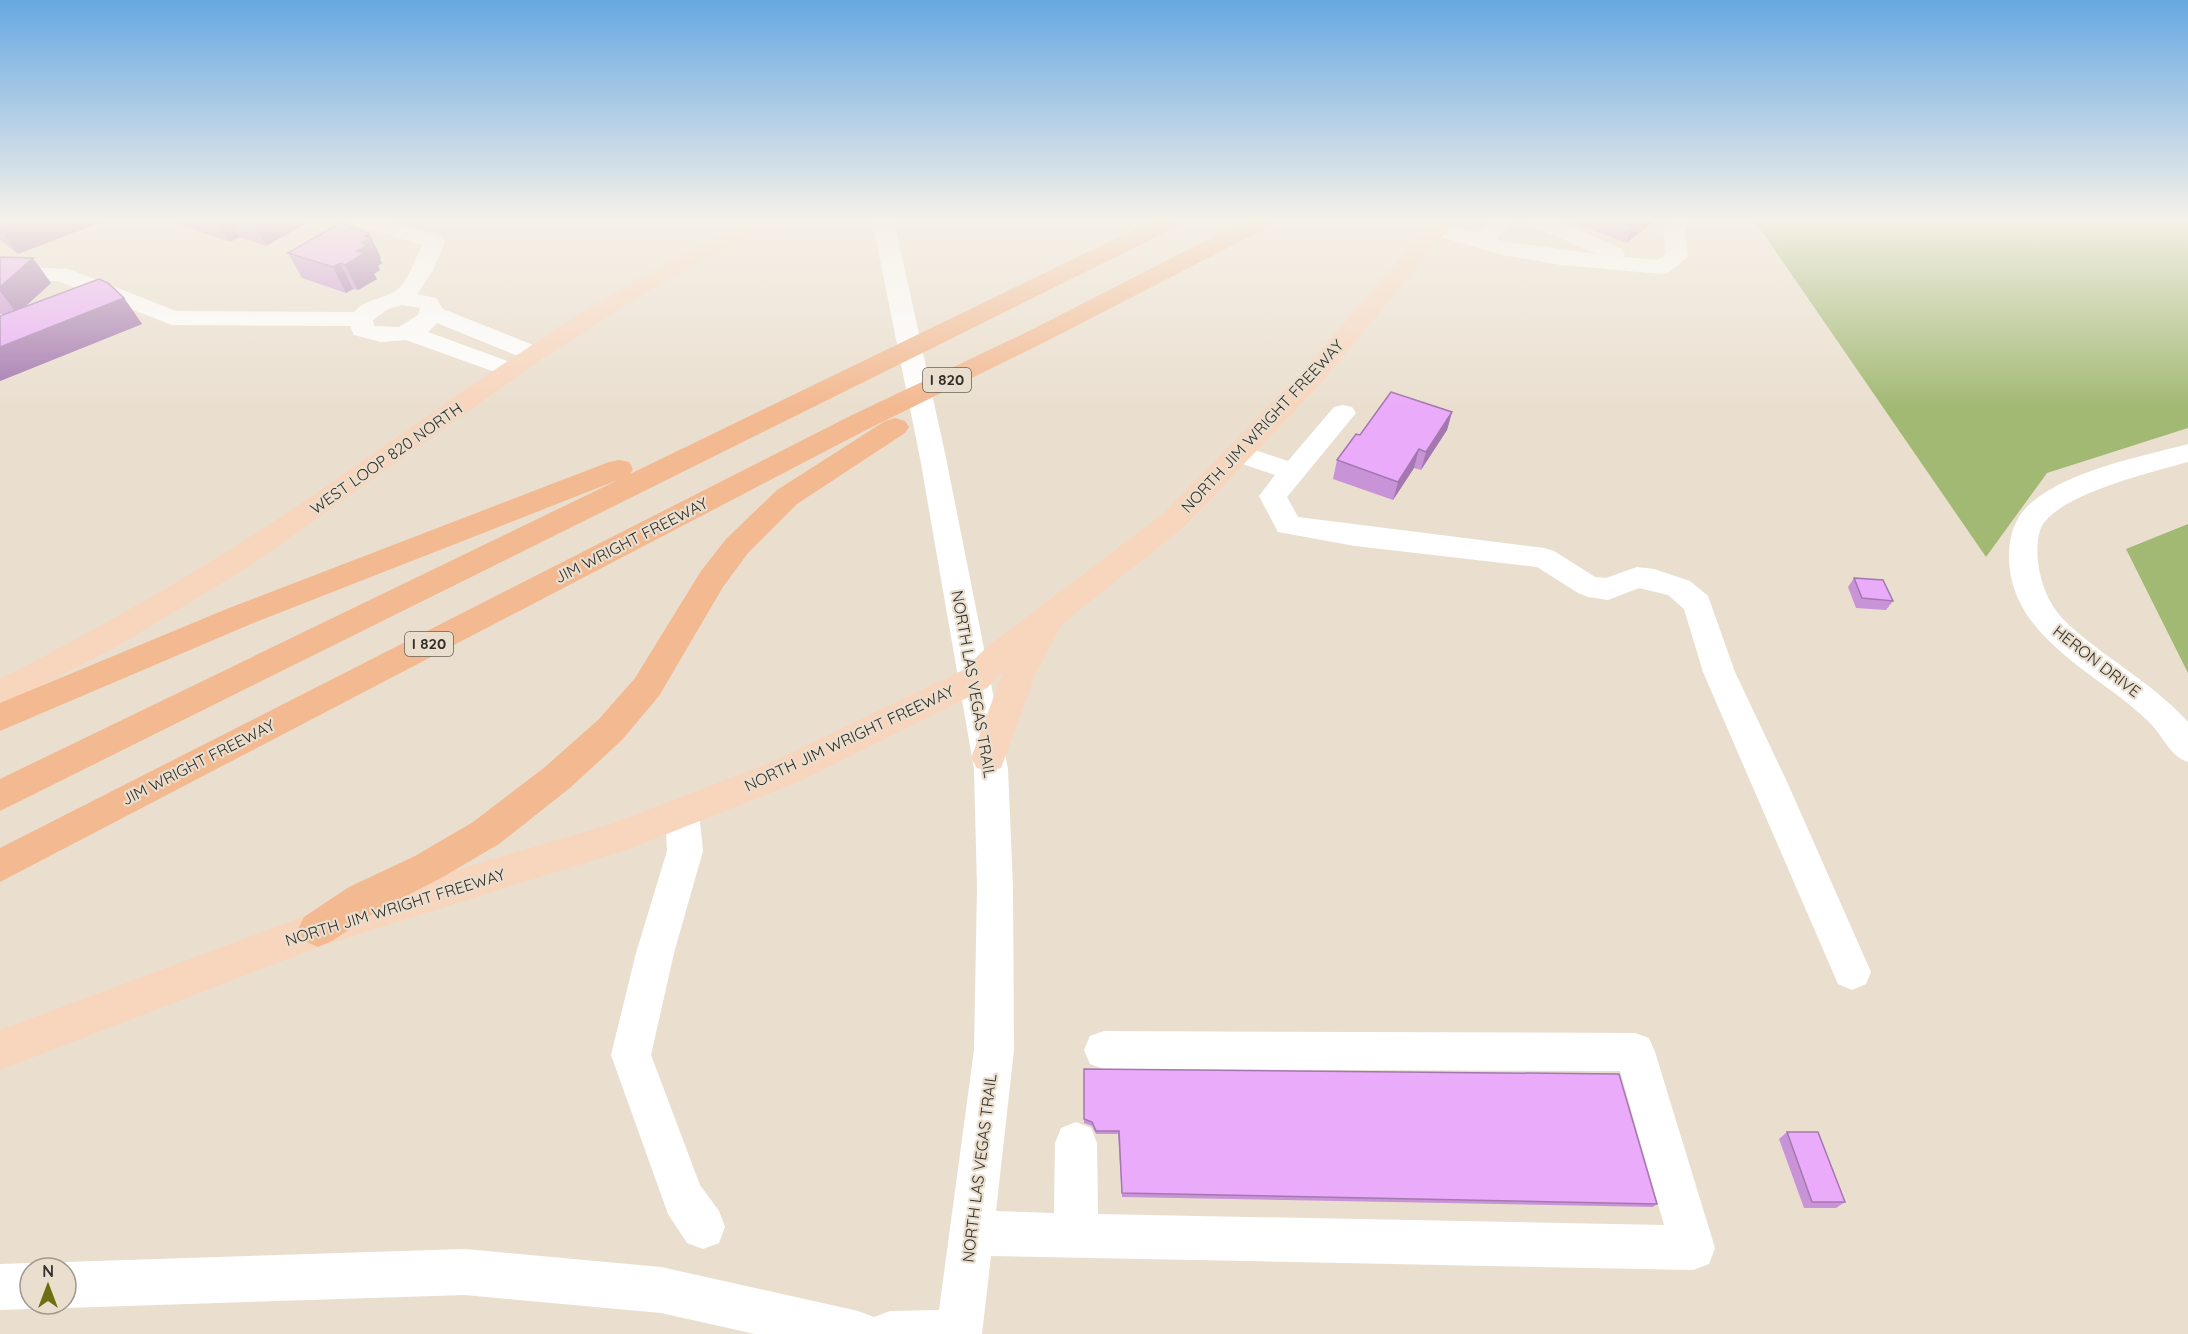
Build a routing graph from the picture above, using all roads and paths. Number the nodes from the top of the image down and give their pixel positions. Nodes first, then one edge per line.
1 (84, 282) edge
2 (414, 282) edge
3 (650, 282) edge
4 (895, 282) edge
5 (1045, 282) edge
6 (1143, 282) edge
7 (1393, 282) edge
8 (112, 292) junction
9 (402, 298) junction
10 (79, 304) edge
11 (432, 313) junction
12 (361, 319) junction
13 (407, 332) junction
14 (1036, 337) junction
15 (534, 354) junction
16 (508, 370) junction
17 (1343, 413) dead end
18 (738, 432) junction
19 (2188, 453) edge
20 (1240, 454) junction
21 (1293, 472) junction
22 (1051, 615) junction
23 (975, 679) junction
24 (0, 694) edge
25 (0, 718) edge
26 (2188, 749) edge
27 (989, 758) junction
28 (0, 796) edge
29 (682, 813) junction
30 (0, 866) edge
31 (318, 929) junction
32 (1852, 972) dead end
33 (0, 1050) edge
34 (1104, 1050) dead end
35 (1076, 1143) dead end
36 (703, 1227) dead end
37 (971, 1233) junction
38 (1076, 1235) junction
39 (78, 1285) edge
40 (18, 1286) edge
41 (0, 1287) edge
42 (959, 1333) edge
43 (858, 1334) edge
44 (890, 1334) edge

1 - 8 street
2 - 9 street
3 - 15 main road, WEST LOOP 820 NORTH
4 - 23 street, NORTH LAS VEGAS TRAIL
5 - 18 highway, I 820
6 - 14 highway, JIM WRIGHT FREEWAY / I 820
7 - 20 main road, NORTH JIM WRIGHT FREEWAY
8 - 10 street
8 - 12 street
9 - 11 street
9 - 12 street
11 - 13 street
11 - 15 street
12 - 13 street
13 - 16 street
14 - 30 highway, JIM WRIGHT FREEWAY / I 820
14 - 31 highway
15 - 16 main road, WEST LOOP 820 NORTH
16 - 24 main road, WEST LOOP 820 NORTH
17 - 21 street
18 - 25 highway
18 - 28 highway, I 820
19 - 26 street, HERON DRIVE
20 - 21 street
20 - 22 main road, NORTH JIM WRIGHT FREEWAY
21 - 32 street
22 - 23 main road, NORTH JIM WRIGHT FREEWAY
22 - 27 main road
23 - 27 street, NORTH LAS VEGAS TRAIL
23 - 29 main road, NORTH JIM WRIGHT FREEWAY
27 - 37 street, NORTH LAS VEGAS TRAIL
29 - 31 main road, NORTH JIM WRIGHT FREEWAY
29 - 36 street
31 - 33 main road, NORTH JIM WRIGHT FREEWAY
34 - 38 street
35 - 38 street
37 - 38 street
37 - 42 street, NORTH LAS VEGAS TRAIL
39 - 43 street
40 - 41 street
42 - 44 street

